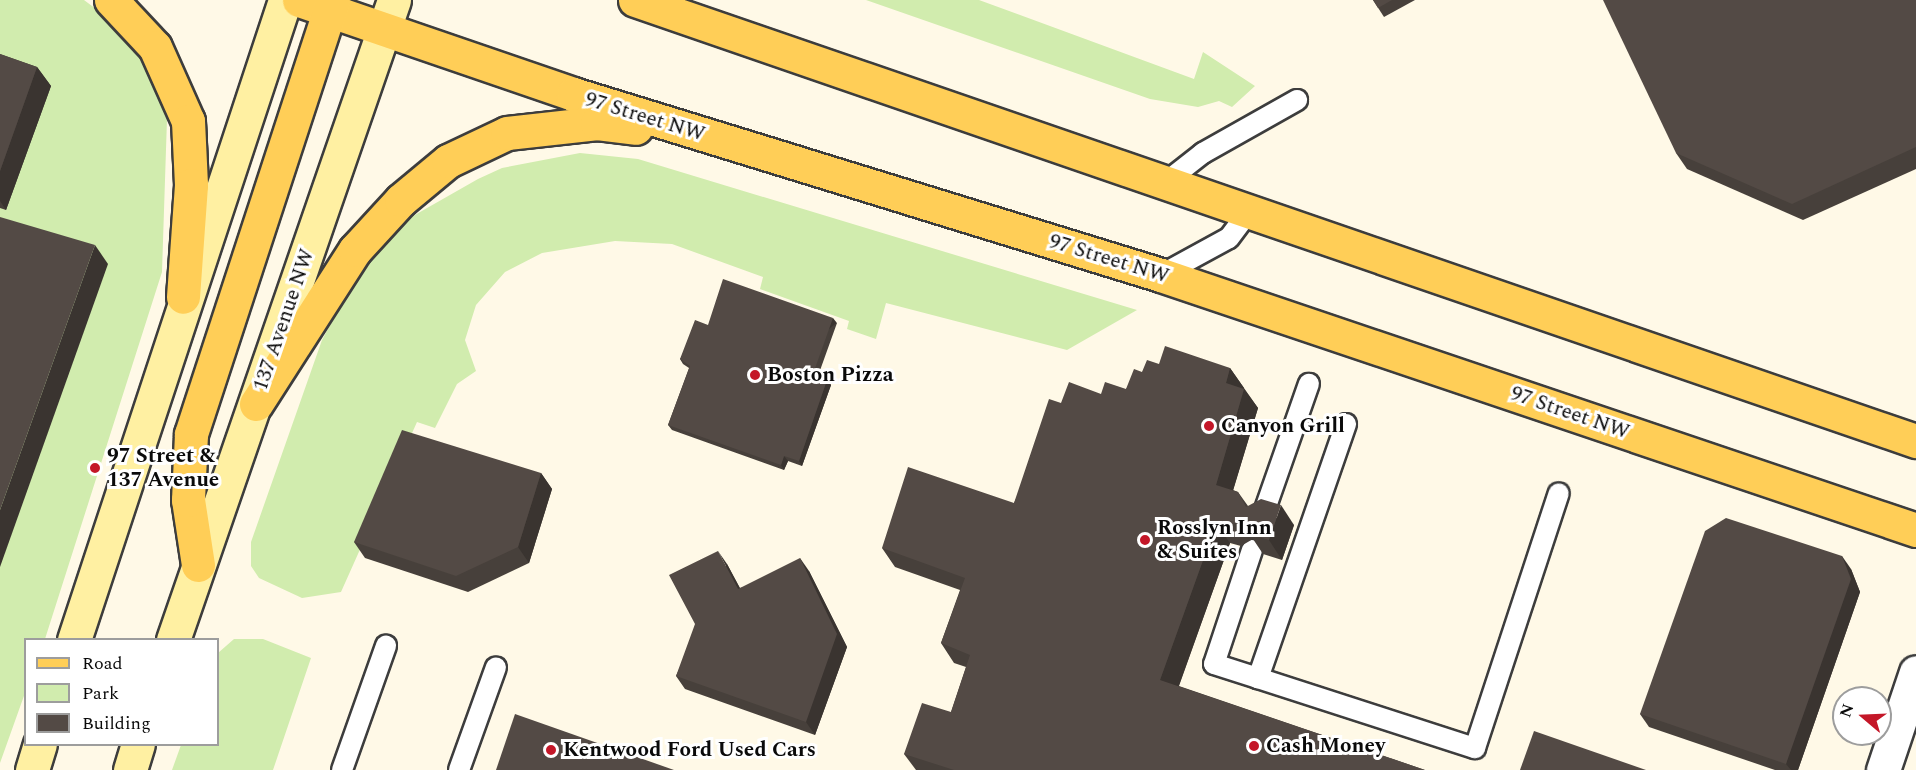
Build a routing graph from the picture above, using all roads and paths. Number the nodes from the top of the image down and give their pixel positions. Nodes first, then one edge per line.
1 (111, 0) edge
2 (285, 0) edge
3 (299, 0) edge
4 (635, 0) edge
5 (694, 0) edge
6 (332, 5) edge
7 (384, 9) edge
8 (739, 36) junction
9 (1297, 100) dead end
10 (715, 138) junction
11 (1166, 182) junction
12 (1249, 211) junction
13 (1161, 274) junction
14 (183, 297) junction
15 (1309, 384) dead end
16 (256, 404) junction
17 (1346, 424) dead end
18 (1916, 441) edge
19 (1559, 493) dead end
20 (1263, 515) edge
21 (1916, 530) edge
22 (1252, 550) edge
23 (198, 565) junction
24 (74, 638) edge
25 (173, 638) edge
26 (386, 646) dead end
27 (496, 667) dead end
28 (1916, 672) edge
29 (1258, 678) junction
30 (39, 746) edge
31 (137, 746) edge
32 (32, 770) edge
33 (130, 770) edge
34 (342, 770) edge
35 (459, 770) edge
36 (1883, 770) edge

1 - 14 main road
2 - 14 main road
3 - 6 main road, 97 Street NW
4 - 8 main road
5 - 8 main road
6 - 7 main road, 97 Street NW
6 - 23 main road
7 - 10 main road, 97 Street NW
7 - 16 main road, 137 Avenue NW
8 - 11 main road
9 - 11 lane
10 - 13 main road, 97 Street NW
10 - 16 main road
11 - 12 main road
12 - 13 lane
12 - 18 main road
13 - 21 main road, 97 Street NW
14 - 24 main road
15 - 20 lane
16 - 23 main road, 137 Avenue NW
17 - 29 lane
19 - 29 lane
22 - 29 lane
23 - 25 main road, 137 Avenue NW
26 - 34 lane
27 - 35 lane
28 - 36 street
30 - 32 main road
31 - 33 main road

